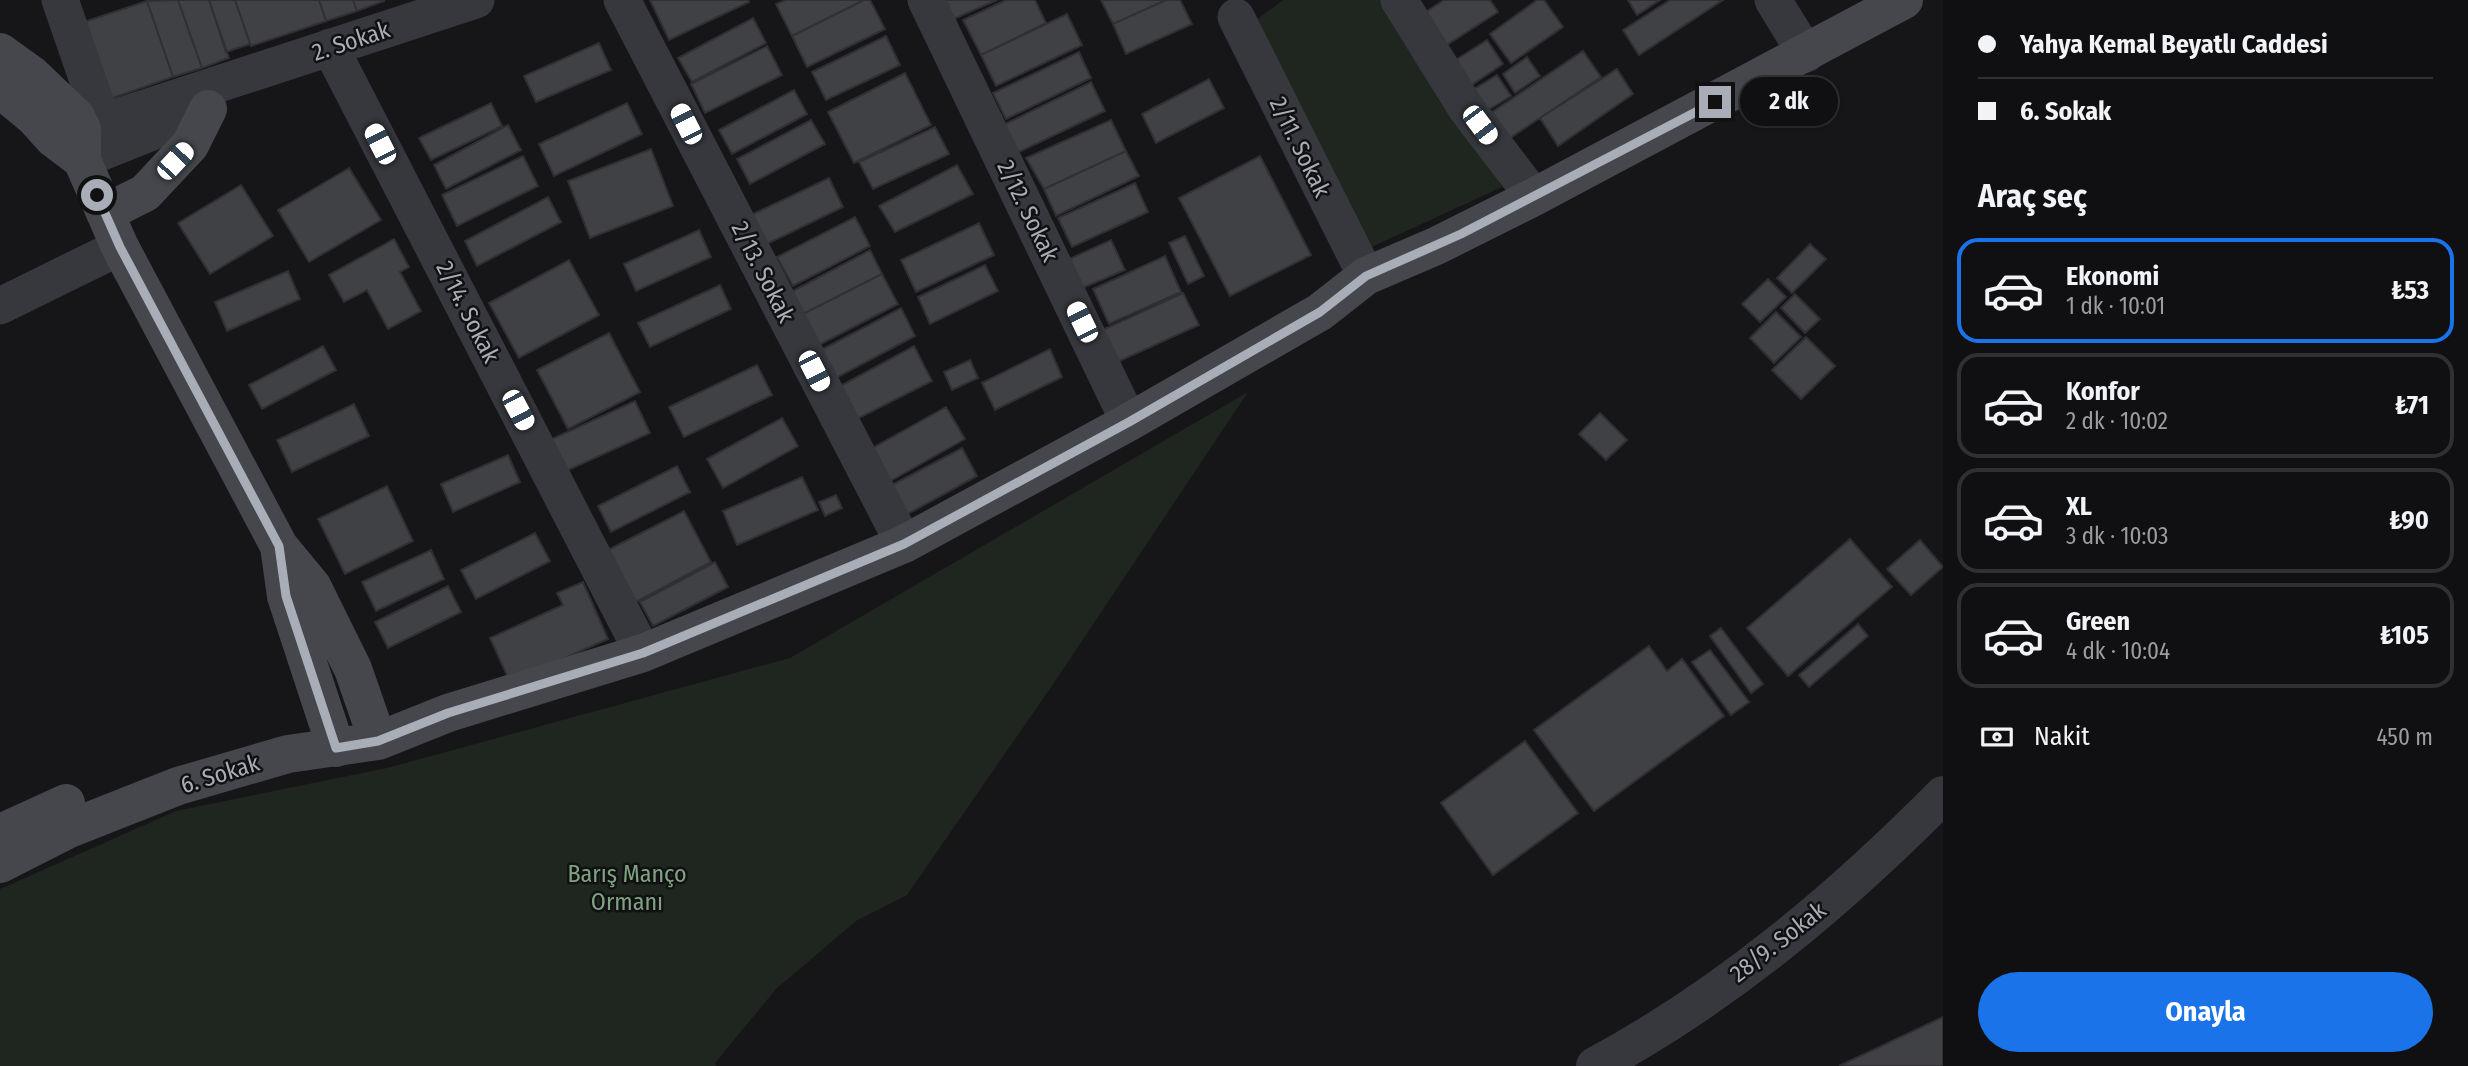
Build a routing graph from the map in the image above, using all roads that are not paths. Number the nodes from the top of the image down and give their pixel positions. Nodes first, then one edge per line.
1 (60, 0) edge
2 (476, 0) edge
3 (622, 0) edge
4 (926, 0) edge
5 (1399, 0) edge
6 (1773, 0) edge
7 (1904, 0) edge
8 (1241, 6) edge
9 (330, 47) junction
10 (0, 52) edge
11 (1806, 54) junction
12 (0, 89) edge
13 (217, 96) junction
14 (86, 139) junction
15 (1534, 197) junction
16 (112, 230) junction
17 (1366, 276) junction
18 (0, 306) edge
19 (1129, 422) junction
20 (904, 544) junction
21 (279, 546) junction
22 (643, 653) junction
23 (375, 731) junction
24 (332, 738) junction
25 (1943, 795) edge
26 (0, 833) edge
27 (0, 864) edge
28 (1595, 1066) edge

1 - 14 street
2 - 9 street, 2. Sokak
3 - 20 street, 2/13. Sokak
4 - 19 street, 2/12. Sokak
5 - 15 street
6 - 11 street
7 - 11 main road, 6. Sokak
8 - 17 street, 2/11. Sokak
9 - 13 street, 2. Sokak
9 - 22 street, 2/14. Sokak
10 - 14 main road
11 - 15 main road, 6. Sokak
12 - 14 main road
13 - 14 street, 2. Sokak
13 - 16 main road
14 - 16 main road
15 - 17 main road, 6. Sokak
16 - 18 street
16 - 21 main road
17 - 19 main road, 6. Sokak
19 - 20 main road, 6. Sokak
20 - 22 main road, 6. Sokak
21 - 23 main road
21 - 24 main road
22 - 23 main road, 6. Sokak
23 - 24 main road, 6. Sokak
24 - 26 main road, 6. Sokak
24 - 27 main road, 6. Sokak
25 - 28 street, 28/9. Sokak

